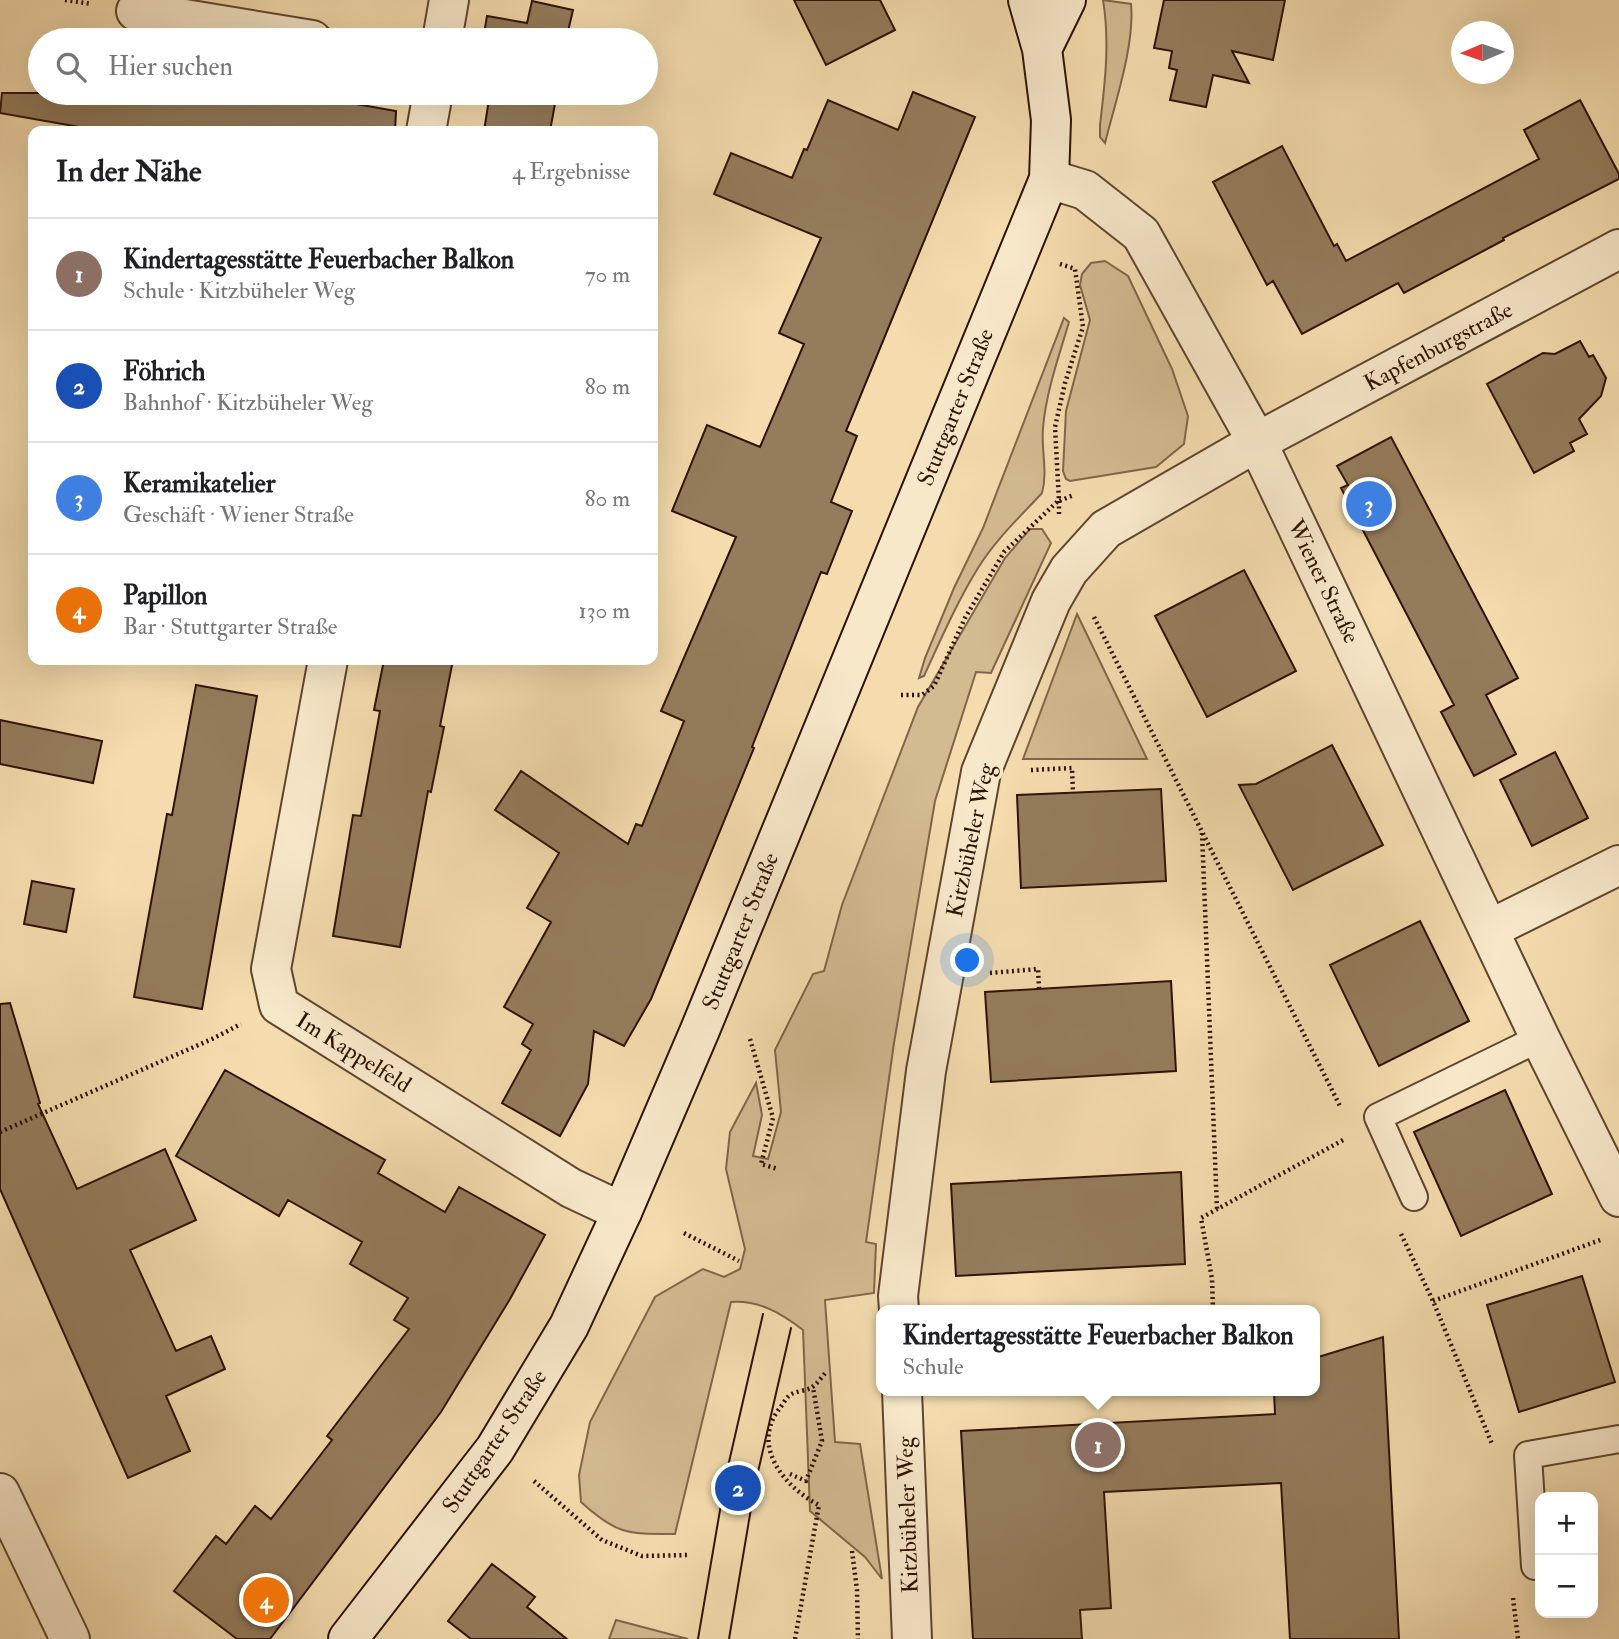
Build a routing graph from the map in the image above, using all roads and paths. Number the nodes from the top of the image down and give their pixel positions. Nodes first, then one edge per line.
1 (449, 0) edge
2 (1028, 0) edge
3 (1066, 0) edge
4 (136, 11) dead end
5 (239, 28) edge
6 (444, 28) edge
7 (1042, 49) junction
8 (431, 105) edge
9 (427, 126) edge
10 (1049, 179) junction
11 (1619, 249) edge
12 (1075, 270) dead end
13 (1257, 442) junction
14 (1077, 494) dead end
15 (1059, 501) junction
16 (1069, 570) junction
17 (327, 665) edge
18 (901, 695) dead end
19 (981, 772) junction
20 (1073, 793) dead end
21 (1202, 829) junction
22 (1619, 865) edge
23 (1490, 929) junction
24 (944, 976) junction
25 (1039, 988) dead end
26 (279, 1004) junction
27 (1540, 1038) junction
28 (750, 1039) dead end
29 (1378, 1117) junction
30 (0, 1132) edge
31 (1354, 1134) junction
32 (778, 1170) dead end
33 (1414, 1197) dead end
34 (1619, 1197) edge
35 (1217, 1209) junction
36 (622, 1212) junction
37 (1399, 1229) dead end
38 (684, 1233) dead end
39 (1607, 1237) dead end
40 (738, 1261) dead end
41 (1433, 1301) junction
42 (899, 1305) edge
43 (1213, 1305) edge
44 (826, 1372) dead end
45 (813, 1387) junction
46 (902, 1396) edge
47 (1619, 1439) edge
48 (1493, 1447) dead end
49 (790, 1474) dead end
50 (534, 1481) dead end
51 (0, 1493) edge
52 (852, 1551) dead end
53 (690, 1555) dead end
54 (1535, 1566) dead end
55 (1513, 1597) dead end
56 (70, 1639) edge
57 (348, 1639) edge
58 (795, 1639) edge
59 (858, 1639) edge
60 (912, 1639) edge
61 (1518, 1639) edge

1 - 6 street
2 - 7 street
3 - 7 street
4 - 5 street
7 - 10 street
8 - 9 street
10 - 13 street, Wiener Straße
10 - 36 street, Stuttgarter Straße
11 - 13 street, Kapfenburgstraße
12 - 15 path
13 - 16 street, Kitzbüheler Weg
13 - 23 street, Wiener Straße
14 - 15 path
15 - 18 path
16 - 19 street, Kitzbüheler Weg
16 - 21 path
17 - 26 street, Im Kappelfeld
19 - 20 path
19 - 24 street, Kitzbüheler Weg
21 - 31 path
21 - 35 path
22 - 23 street
23 - 27 street, Wiener Straße
24 - 25 path
24 - 42 street, Kitzbüheler Weg
26 - 30 path
26 - 36 street, Im Kappelfeld
27 - 29 lane
27 - 34 street, Wiener Straße
28 - 32 path
29 - 31 path
29 - 33 lane
31 - 35 path
35 - 43 path
36 - 57 street, Stuttgarter Straße
37 - 41 path
38 - 40 path
39 - 41 path
41 - 48 path
44 - 45 path
45 - 49 path
45 - 58 path
46 - 60 street, Kitzbüheler Weg
47 - 54 lane
50 - 53 path
51 - 56 street
52 - 59 path
55 - 61 path

